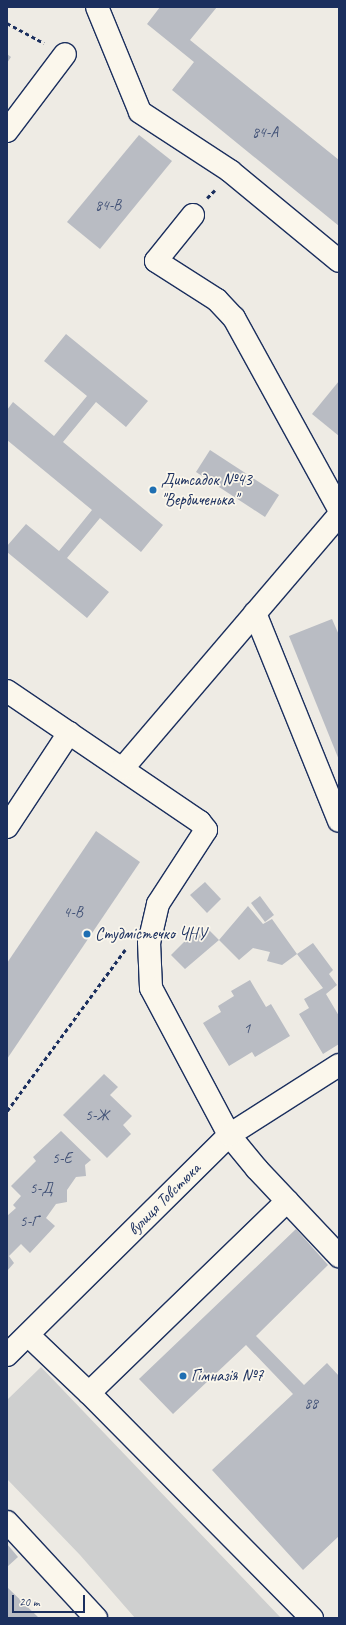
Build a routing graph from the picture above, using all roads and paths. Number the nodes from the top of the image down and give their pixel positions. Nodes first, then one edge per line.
1 (97, 7) edge
2 (7, 23) edge
3 (65, 54) joint
4 (7, 132) edge
5 (230, 171) junction
6 (193, 215) joint
7 (339, 261) edge
8 (339, 509) edge
9 (339, 514) edge
10 (255, 613) junction
11 (7, 691) edge
12 (69, 732) junction
13 (123, 768) junction
14 (339, 821) edge
15 (7, 827) edge
16 (126, 948) dead end
17 (339, 1065) edge
18 (7, 1111) edge
19 (229, 1135) junction
20 (287, 1201) junction
21 (339, 1256) edge
22 (28, 1335) junction
23 (7, 1355) edge
24 (89, 1393) junction
25 (7, 1522) edge
26 (96, 1618) edge
27 (312, 1618) edge

1 - 5 street
2 - 3 path
3 - 4 street
5 - 6 path
5 - 7 street
6 - 8 street
9 - 10 street
10 - 13 street
10 - 14 street
11 - 12 street
12 - 13 street
12 - 15 street
13 - 19 street
16 - 18 path
17 - 19 street, вулиця Товстюка
19 - 20 street
19 - 22 street, вулиця Товстюка
20 - 21 street
20 - 24 street
22 - 23 street, вулиця Товстюка
22 - 24 street
24 - 27 street
25 - 26 street

